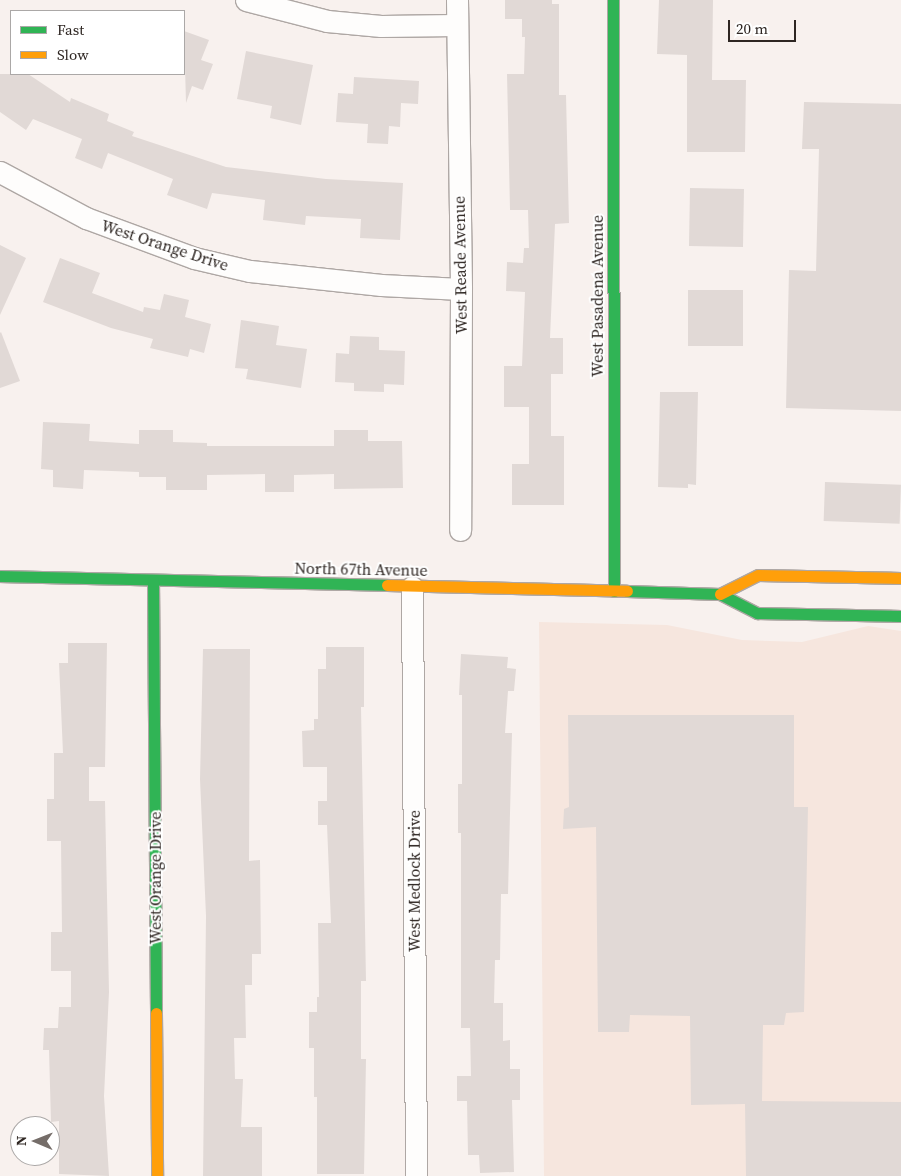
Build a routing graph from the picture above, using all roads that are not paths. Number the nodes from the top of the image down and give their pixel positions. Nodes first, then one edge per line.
1 (246, 0) edge
2 (457, 0) edge
3 (613, 0) edge
4 (456, 25) junction
5 (0, 172) edge
6 (461, 289) junction
7 (460, 530) dead end
8 (0, 576) edge
9 (901, 578) edge
10 (153, 580) junction
11 (412, 587) junction
12 (614, 591) junction
13 (720, 594) junction
14 (901, 616) edge
15 (157, 1176) edge
16 (416, 1176) edge

1 - 4 street
2 - 4 street, West Reade Avenue
3 - 12 street, West Pasadena Avenue
4 - 6 street, West Reade Avenue
5 - 6 street, West Orange Drive
6 - 7 street, West Reade Avenue
8 - 10 street, North 67th Avenue
9 - 13 street, North 67th Avenue
10 - 11 street, North 67th Avenue
10 - 15 street, West Orange Drive
11 - 12 street, North 67th Avenue
11 - 16 street, West Medlock Drive
12 - 13 street, North 67th Avenue
13 - 14 street, North 67th Avenue

